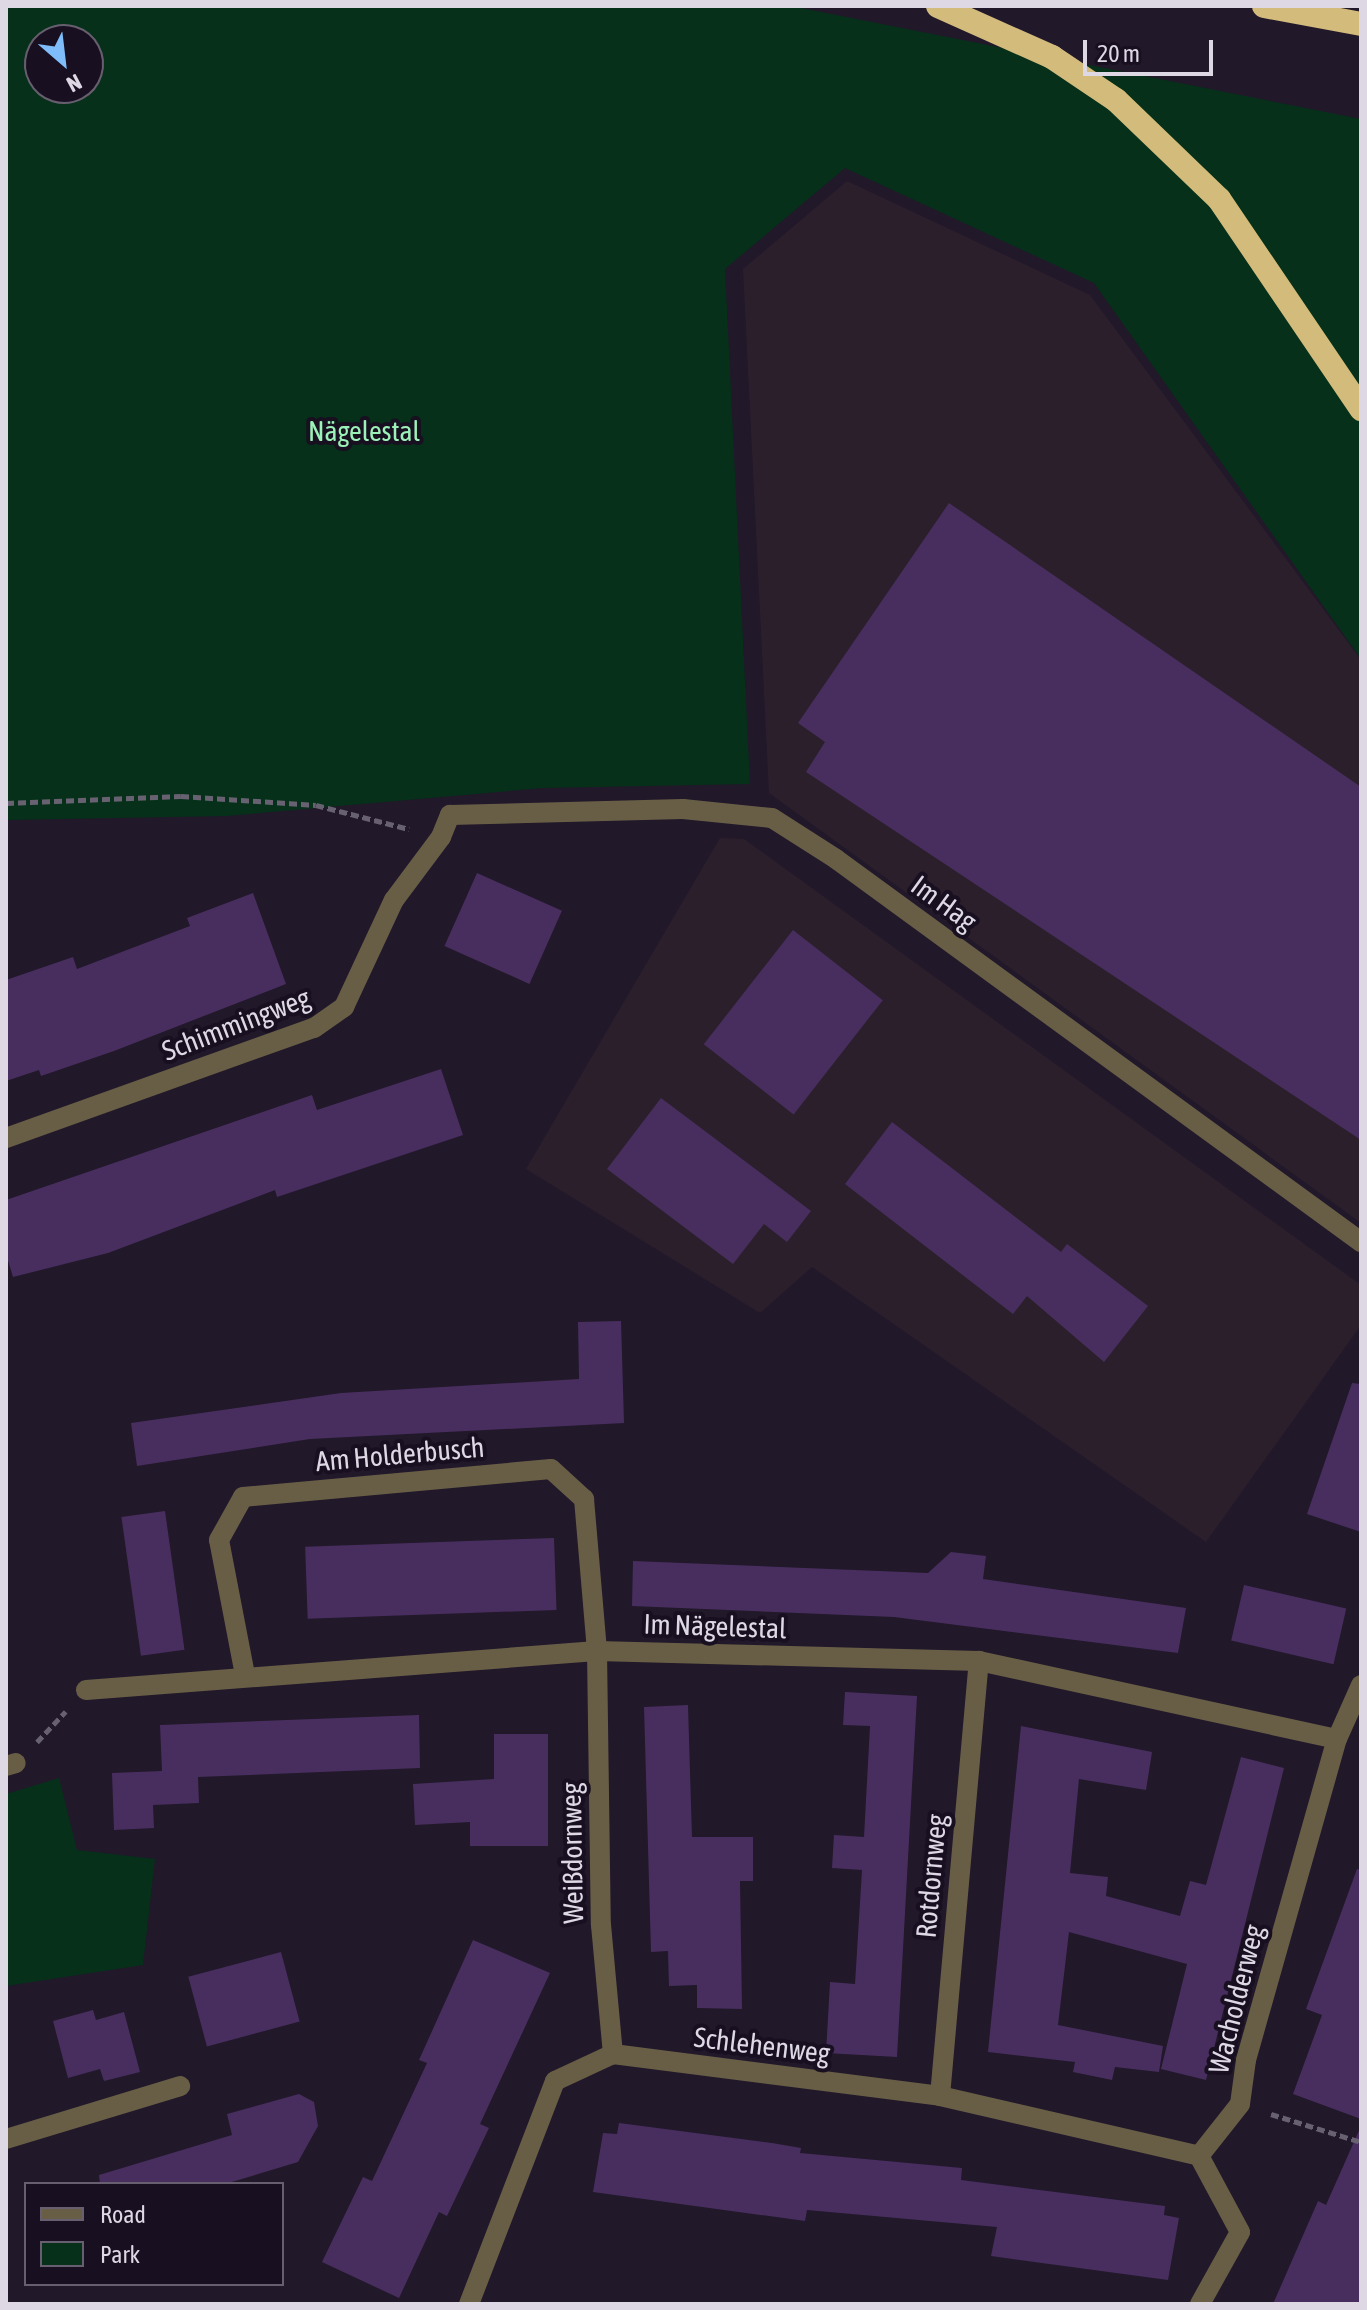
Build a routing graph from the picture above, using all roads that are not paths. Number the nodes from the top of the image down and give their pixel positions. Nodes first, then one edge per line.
1 (938, 6) edge
2 (1264, 6) edge
3 (1361, 24) edge
4 (1361, 409) edge
5 (441, 837) joint
6 (6, 1138) edge
7 (1361, 1242) edge
8 (597, 1651) junction
9 (979, 1661) junction
10 (245, 1675) junction
11 (1361, 1685) edge
12 (86, 1690) road end
13 (1337, 1739) junction
14 (613, 2054) junction
15 (180, 2086) dead end
16 (940, 2096) junction
17 (6, 2139) edge
18 (1199, 2156) junction
19 (469, 2304) edge
20 (1200, 2304) edge

1 - 4 highway
2 - 3 highway
5 - 6 street, Schimmingweg
5 - 7 street, Im Hag
8 - 9 street, Im Nägelestal
8 - 10 street, Im Nägelestal
8 - 10 street, Am Holderbusch
8 - 14 street, Weißdornweg
9 - 13 street, Im Nägelestal
9 - 16 street, Rotdornweg
10 - 12 street, Im Nägelestal
11 - 13 street, Wacholderweg
13 - 18 street, Wacholderweg
14 - 16 street, Schlehenweg
14 - 19 street
15 - 17 street
16 - 18 street, Schlehenweg
18 - 20 street

